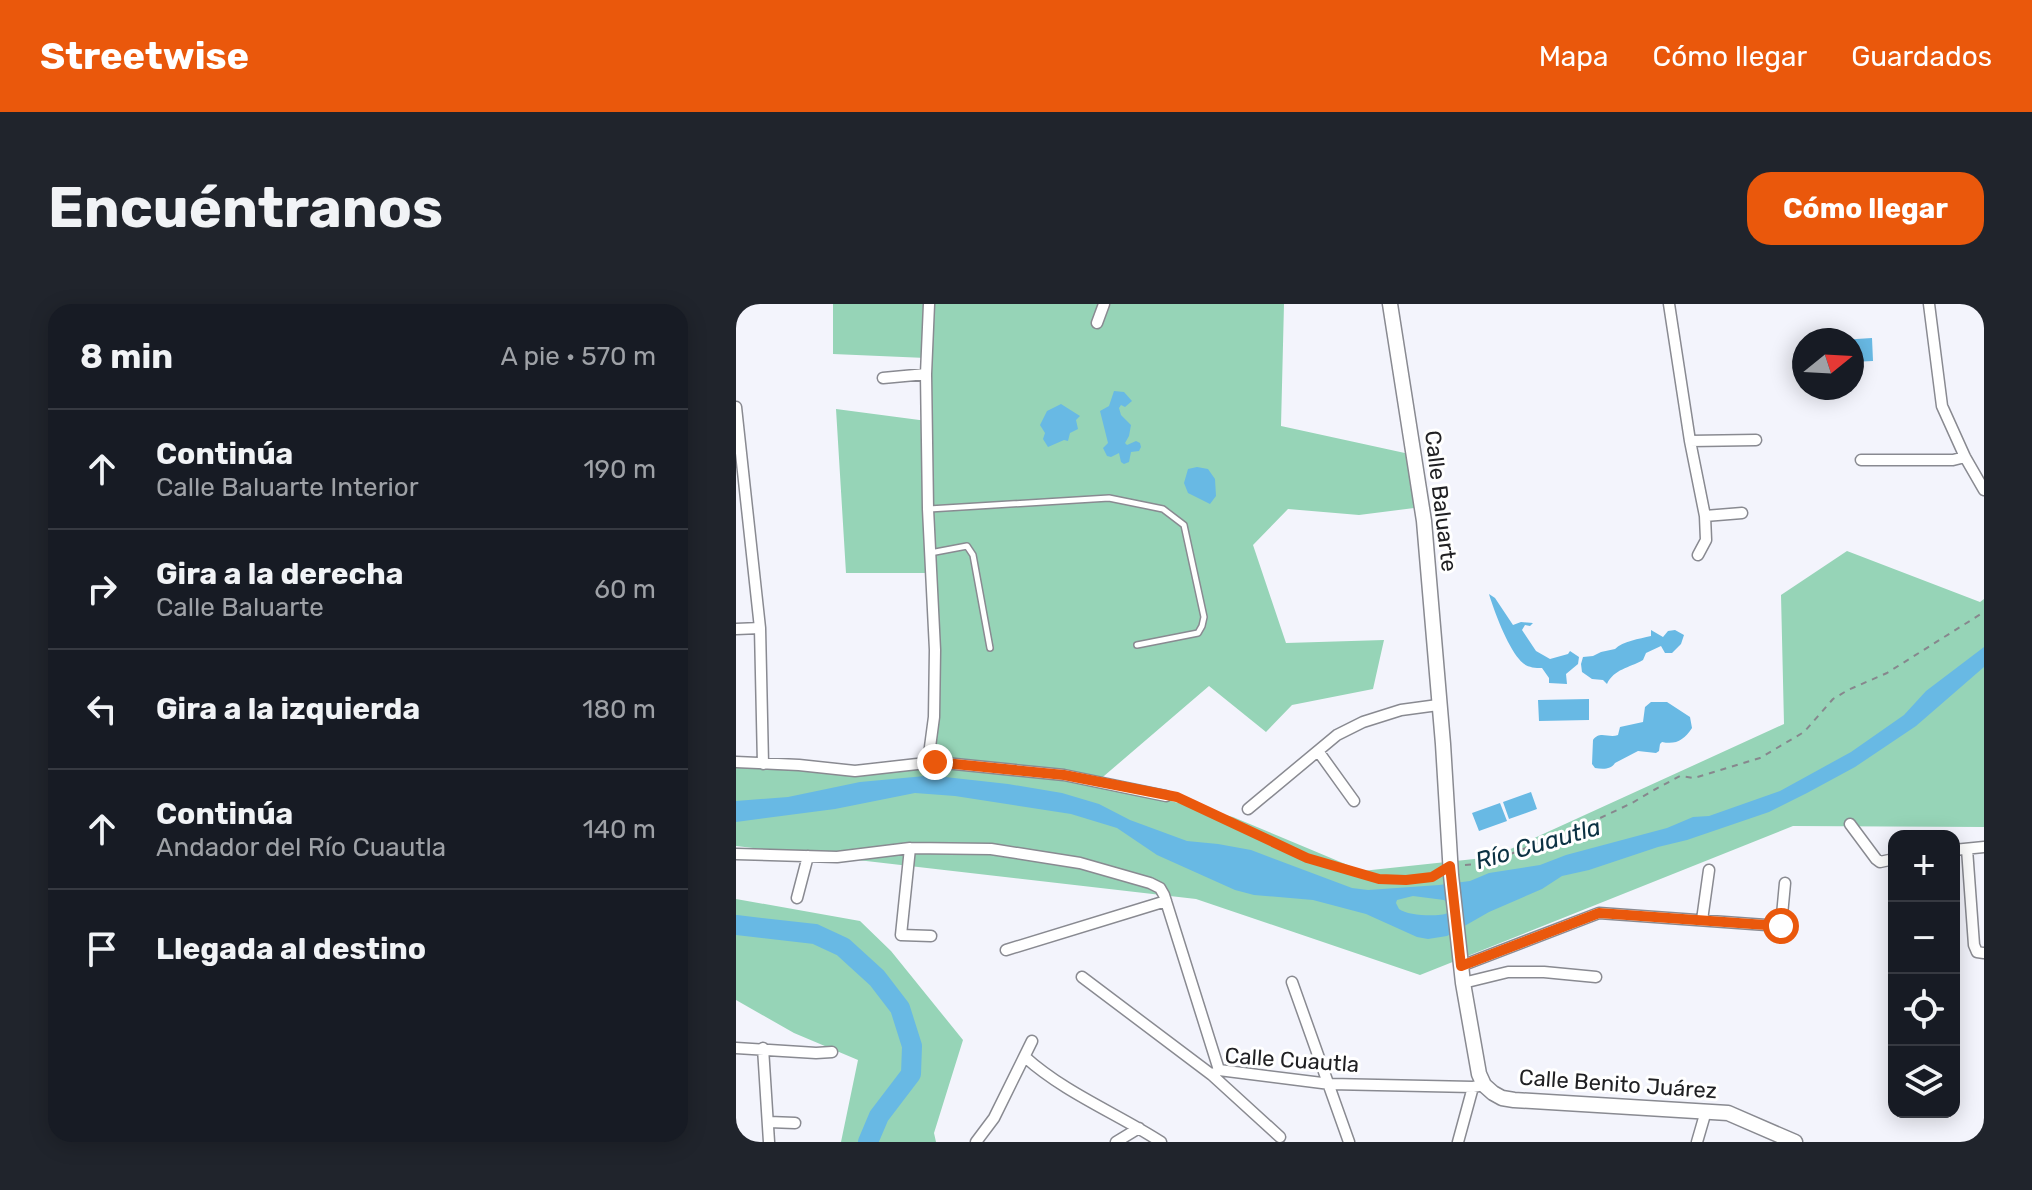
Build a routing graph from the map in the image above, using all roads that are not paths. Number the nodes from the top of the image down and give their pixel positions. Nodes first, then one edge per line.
1 (929, 304) edge
2 (1104, 304) edge
3 (1390, 304) edge
4 (1669, 304) edge
5 (1929, 304) edge
6 (1097, 323) dead end
7 (926, 374) junction
8 (883, 378) dead end
9 (736, 407) edge
10 (1756, 440) dead end
11 (1690, 441) junction
12 (1965, 457) junction
13 (1861, 460) dead end
14 (1984, 490) edge
15 (928, 509) junction
16 (1742, 513) dead end
17 (1705, 516) junction
18 (929, 553) junction
19 (1698, 555) dead end
20 (760, 628) junction
21 (736, 629) edge
22 (1137, 645) dead end
23 (990, 648) dead end
24 (1438, 705) junction
25 (1318, 751) junction
26 (736, 762) edge
27 (928, 762) junction
28 (763, 764) junction
29 (1166, 796) road end
30 (1354, 801) dead end
31 (1248, 809) dead end
32 (1850, 824) dead end
33 (1984, 847) edge
34 (910, 848) junction
35 (1967, 849) junction
36 (1960, 850) edge
37 (736, 854) edge
38 (808, 856) junction
39 (1888, 860) edge
40 (1709, 870) dead end
41 (1785, 883) dead end
42 (797, 898) dead end
43 (1166, 901) junction
44 (1702, 920) junction
45 (931, 936) dead end
46 (1006, 950) dead end
47 (1984, 953) edge
48 (1461, 966) junction
49 (1082, 977) dead end
50 (1596, 977) dead end
51 (1292, 982) dead end
52 (1463, 983) junction
53 (1032, 1041) dead end
54 (736, 1048) edge
55 (763, 1048) junction
56 (832, 1052) dead end
57 (1025, 1057) junction
58 (1216, 1073) junction
59 (1330, 1084) junction
60 (1479, 1086) junction
61 (1706, 1111) junction
62 (769, 1122) junction
63 (795, 1123) dead end
64 (1139, 1128) junction
65 (1280, 1137) dead end
66 (769, 1142) edge
67 (976, 1142) edge
68 (1116, 1142) edge
69 (1161, 1142) edge
70 (1349, 1142) edge
71 (1458, 1142) edge
72 (1697, 1142) edge
73 (1795, 1142) edge

1 - 7 street
2 - 6 street
3 - 24 street, Calle Baluarte
4 - 11 street
5 - 12 street
7 - 8 street
7 - 15 street
9 - 20 street
10 - 11 street
11 - 17 street
12 - 13 street
12 - 14 street
15 - 18 street
15 - 22 lane
16 - 17 street
17 - 19 street
18 - 23 lane
18 - 27 street
20 - 21 street
20 - 28 street
24 - 25 street
24 - 48 street, Calle Baluarte
25 - 30 street
25 - 31 street
26 - 28 street
27 - 28 street
27 - 29 street
32 - 39 street
33 - 35 street
34 - 38 street
34 - 43 street
34 - 45 street
35 - 36 street
35 - 47 street
37 - 38 street
38 - 42 street
40 - 44 street
41 - 44 street
43 - 46 street
43 - 58 street
44 - 48 street
48 - 52 street, Calle Baluarte
49 - 58 street, Calle Cuautla
50 - 52 street
51 - 59 street
52 - 60 street, Calle Baluarte
53 - 57 street
54 - 55 street
55 - 56 street
55 - 62 street
57 - 64 street
57 - 67 street
58 - 59 street, Calle Cuautla
58 - 65 street
59 - 60 street, Calle Cuautla
59 - 70 street
60 - 61 street, Calle Benito Juárez
60 - 71 street
61 - 72 street
61 - 73 street, Calle Benito Juárez
62 - 63 street
62 - 66 street
64 - 68 street
64 - 69 street

